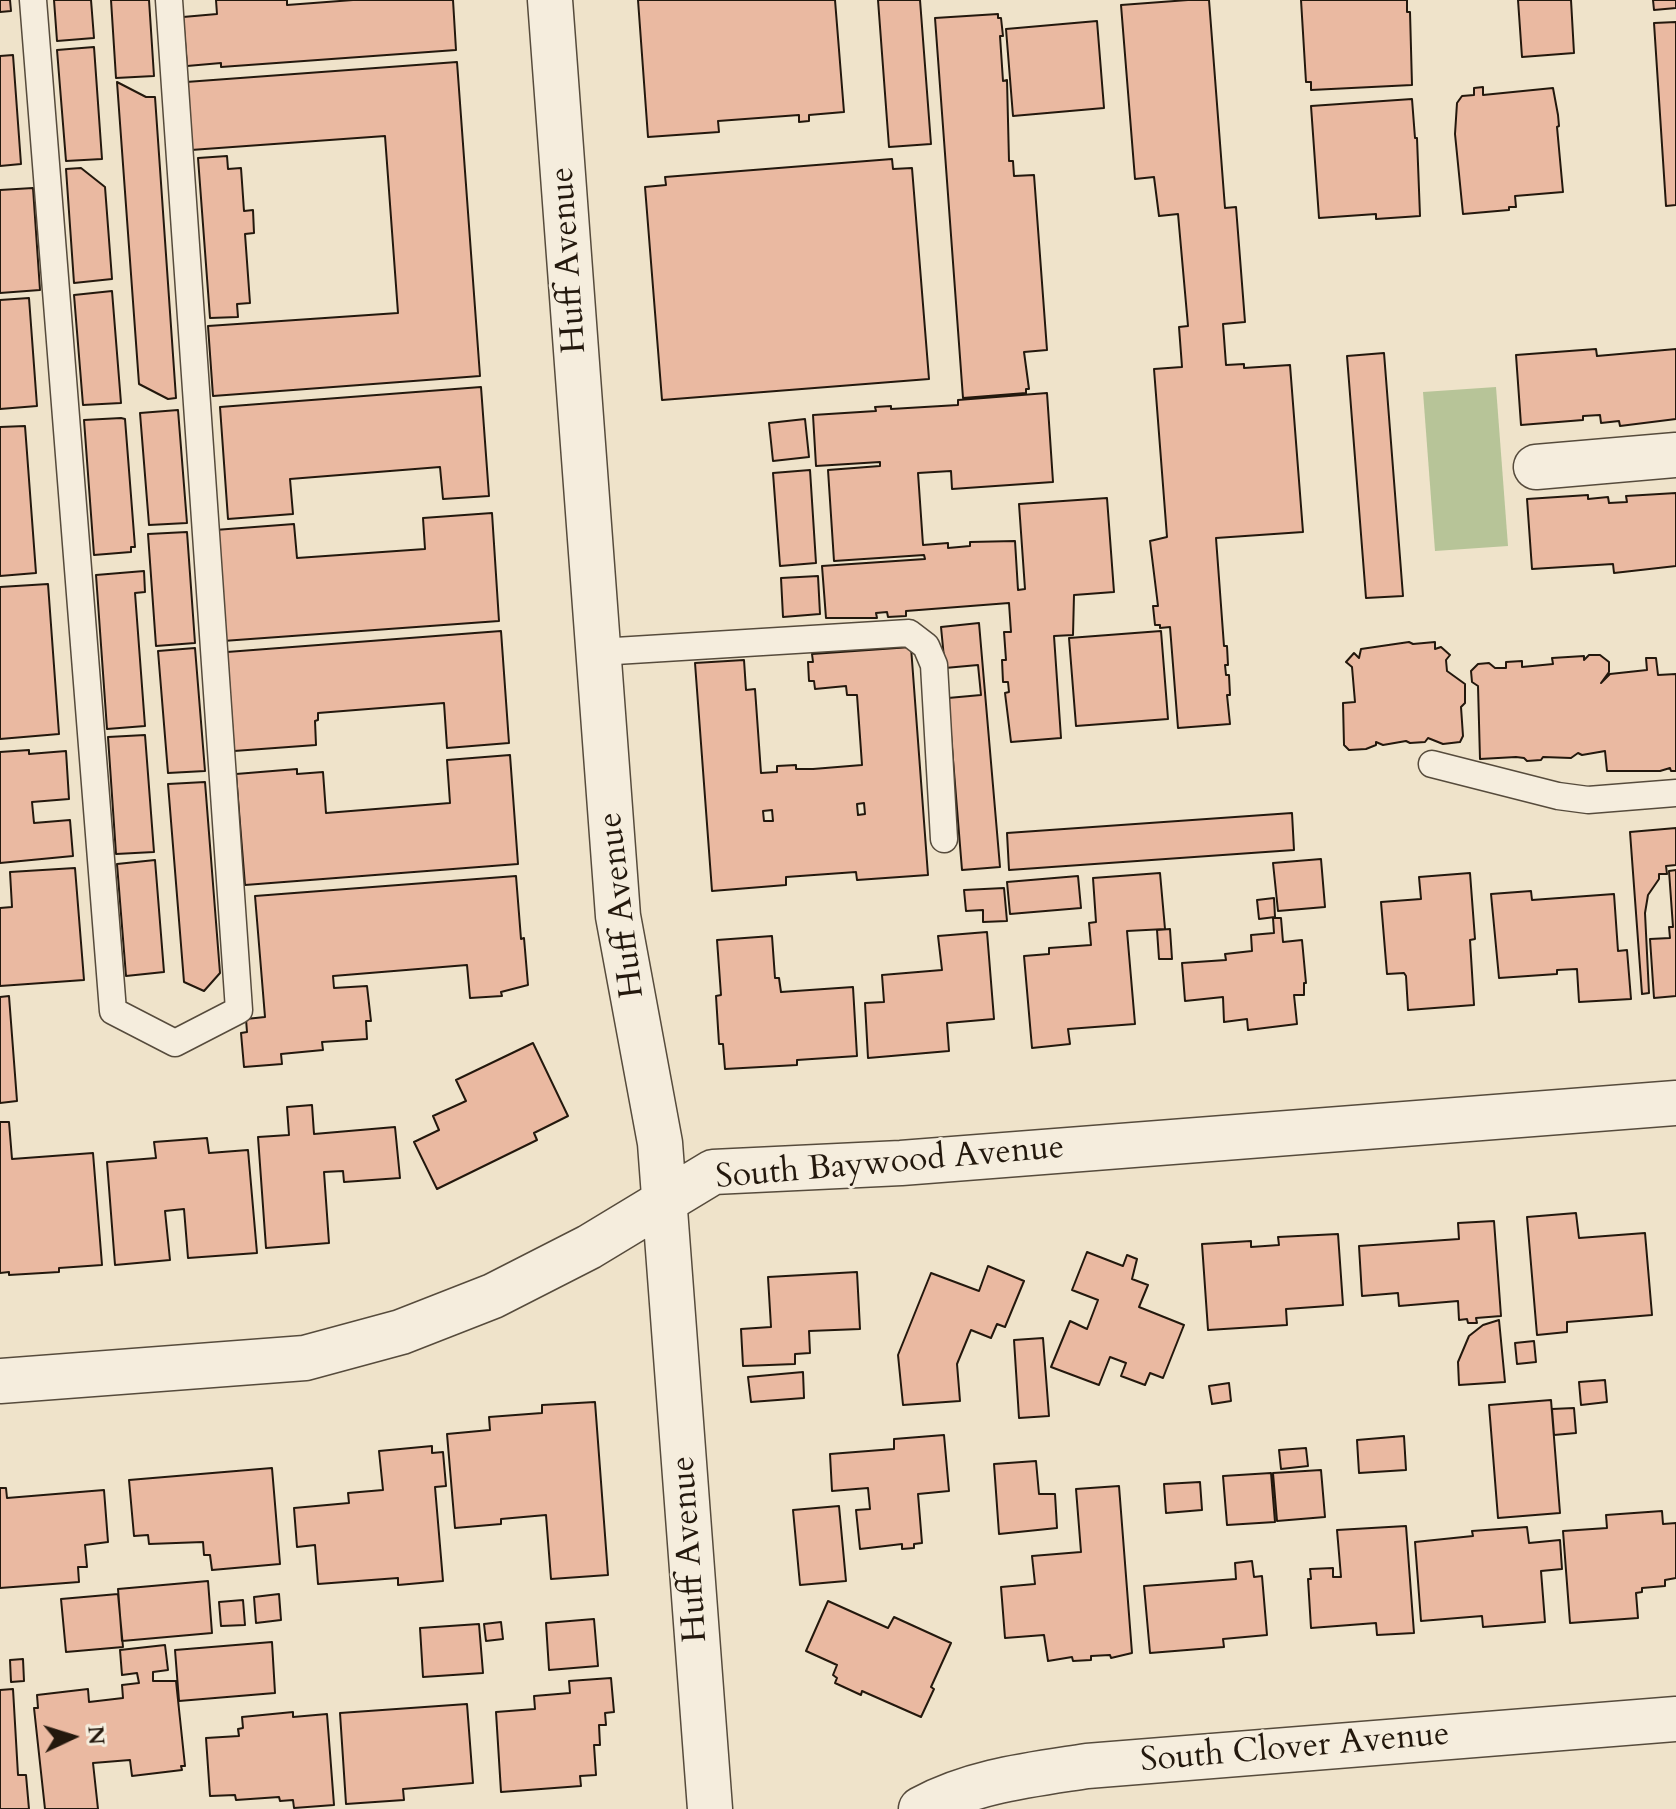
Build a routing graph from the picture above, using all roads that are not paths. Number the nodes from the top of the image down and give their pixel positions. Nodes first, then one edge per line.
1 (33, 0) edge
2 (169, 0) edge
3 (550, 0) edge
4 (1676, 455) edge
5 (1536, 467) dead end
6 (599, 652) junction
7 (1432, 764) dead end
8 (1676, 793) edge
9 (944, 839) dead end
10 (1676, 1103) edge
11 (664, 1201) junction
12 (0, 1381) edge
13 (1676, 1719) edge
14 (710, 1809) edge
15 (921, 1809) edge

1 - 2 lane
3 - 6 street, Huff Avenue
4 - 5 street
6 - 9 lane
6 - 11 street, Huff Avenue
7 - 8 lane
10 - 11 street, South Baywood Avenue
11 - 12 street, South Baywood Avenue
11 - 14 street, Huff Avenue
13 - 15 street, South Clover Avenue

